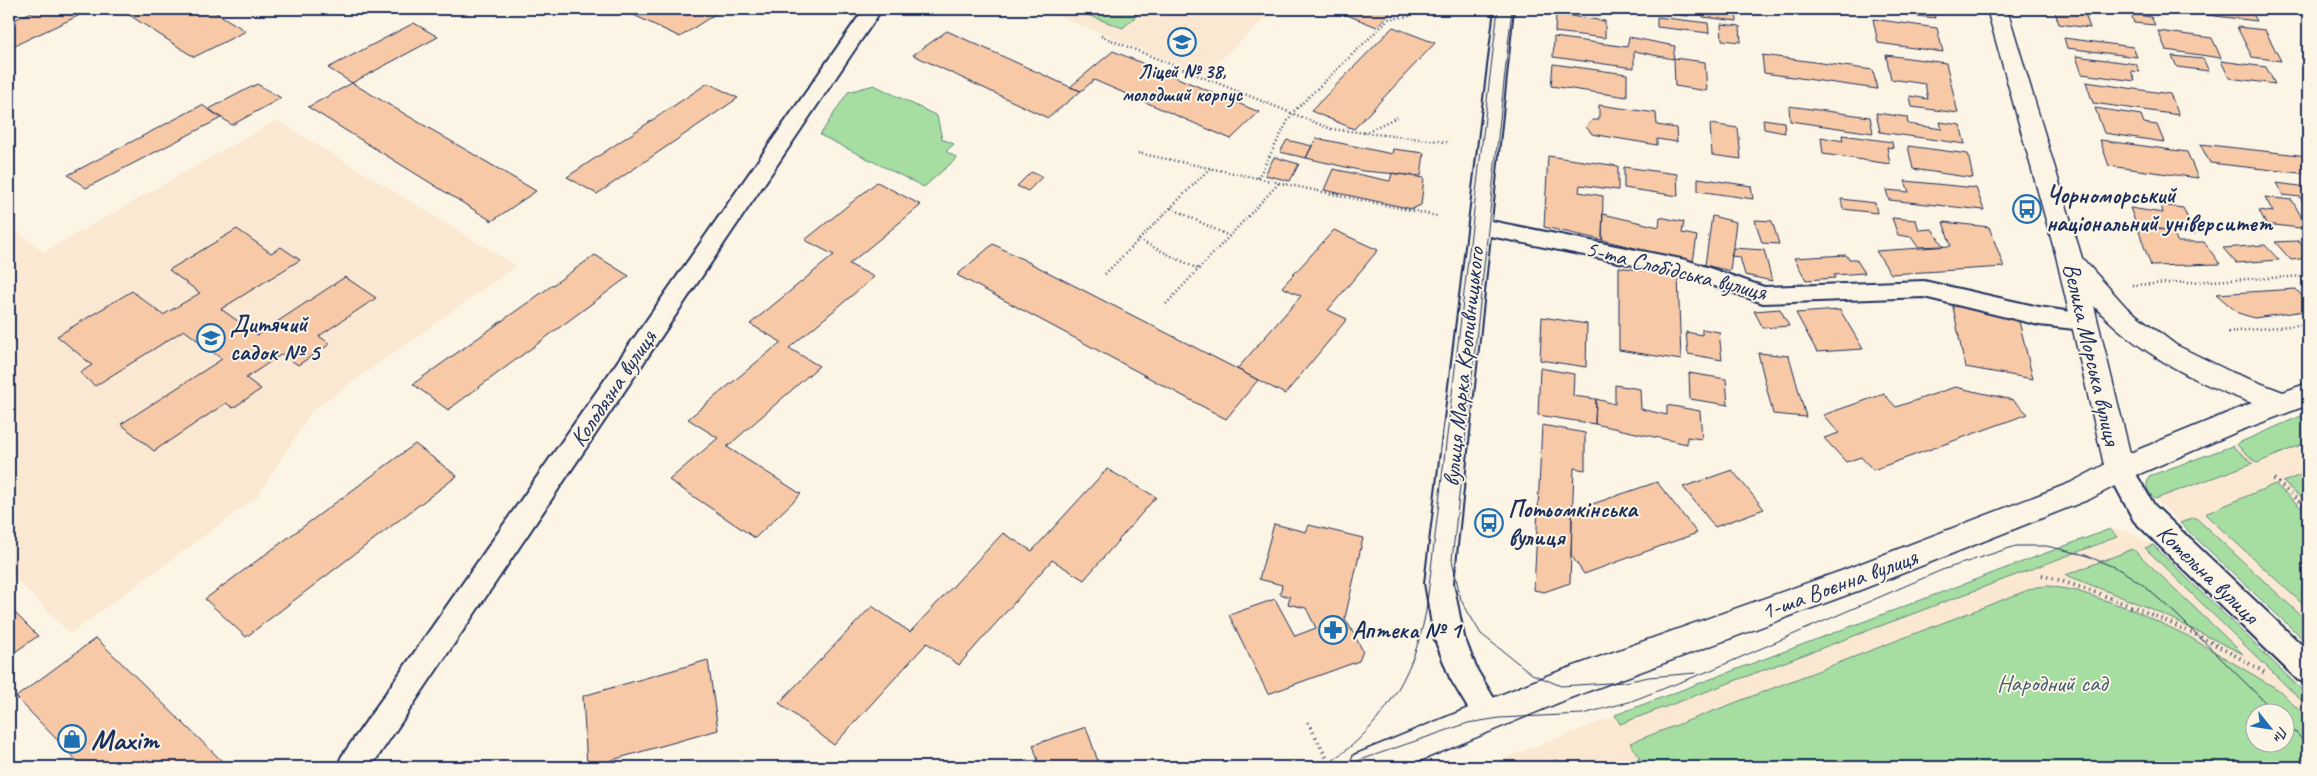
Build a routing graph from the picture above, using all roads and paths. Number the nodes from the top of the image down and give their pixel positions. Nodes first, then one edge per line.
1 (873, 9) edge
2 (1504, 9) edge
3 (1997, 9) edge
4 (1410, 16) dead end
5 (1101, 36) dead end
6 (1292, 114) junction
7 (1397, 117) dead end
8 (1364, 133) junction
9 (1447, 142) dead end
10 (1138, 153) dead end
11 (1210, 168) junction
12 (1258, 178) junction
13 (1279, 182) junction
14 (1171, 208) junction
15 (1437, 216) dead end
16 (1478, 226) junction
17 (1230, 236) junction
18 (1139, 240) junction
19 (2069, 256) junction
20 (1198, 269) junction
21 (1105, 274) dead end
22 (2308, 276) edge
23 (2132, 285) dead end
24 (1166, 304) dead end
25 (2083, 321) junction
26 (2308, 324) edge
27 (2228, 332) dead end
28 (2308, 394) edge
29 (2282, 403) junction
30 (2120, 470) junction
31 (2274, 479) dead end
32 (2308, 510) edge
33 (2042, 575) dead end
34 (2308, 670) edge
35 (2271, 677) dead end
36 (1489, 715) junction
37 (1308, 722) dead end
38 (1555, 760) dead end
39 (353, 767) edge
40 (1331, 767) edge
41 (1366, 767) edge
42 (1559, 767) edge

1 - 39 street, Колодязна вулиця
2 - 16 street, вулиця Марка Кропивницького
3 - 19 street, Велика Морська вулиця
4 - 6 path
5 - 6 path
6 - 8 path
6 - 12 path
7 - 8 path
8 - 9 path
10 - 11 path
11 - 12 path
11 - 14 path
12 - 13 path
13 - 15 path
13 - 17 path
14 - 17 path
14 - 18 path
16 - 25 street, 5-та Слобідська вулиця
16 - 36 street, вулиця Марка Кропивницького
17 - 20 path
18 - 20 path
18 - 21 path
19 - 25 street, Велика Морська вулиця
19 - 29 street
20 - 24 path
22 - 23 path
25 - 30 street, Велика Морська вулиця
26 - 27 path
28 - 29 street, 1-ша Воєнна вулиця
29 - 30 street, 1-ша Воєнна вулиця
30 - 34 street, Котельна вулиця
30 - 36 street, 1-ша Воєнна вулиця
31 - 32 path
33 - 35 path
36 - 41 street, 1-ша Воєнна вулиця
37 - 40 path
38 - 42 path

